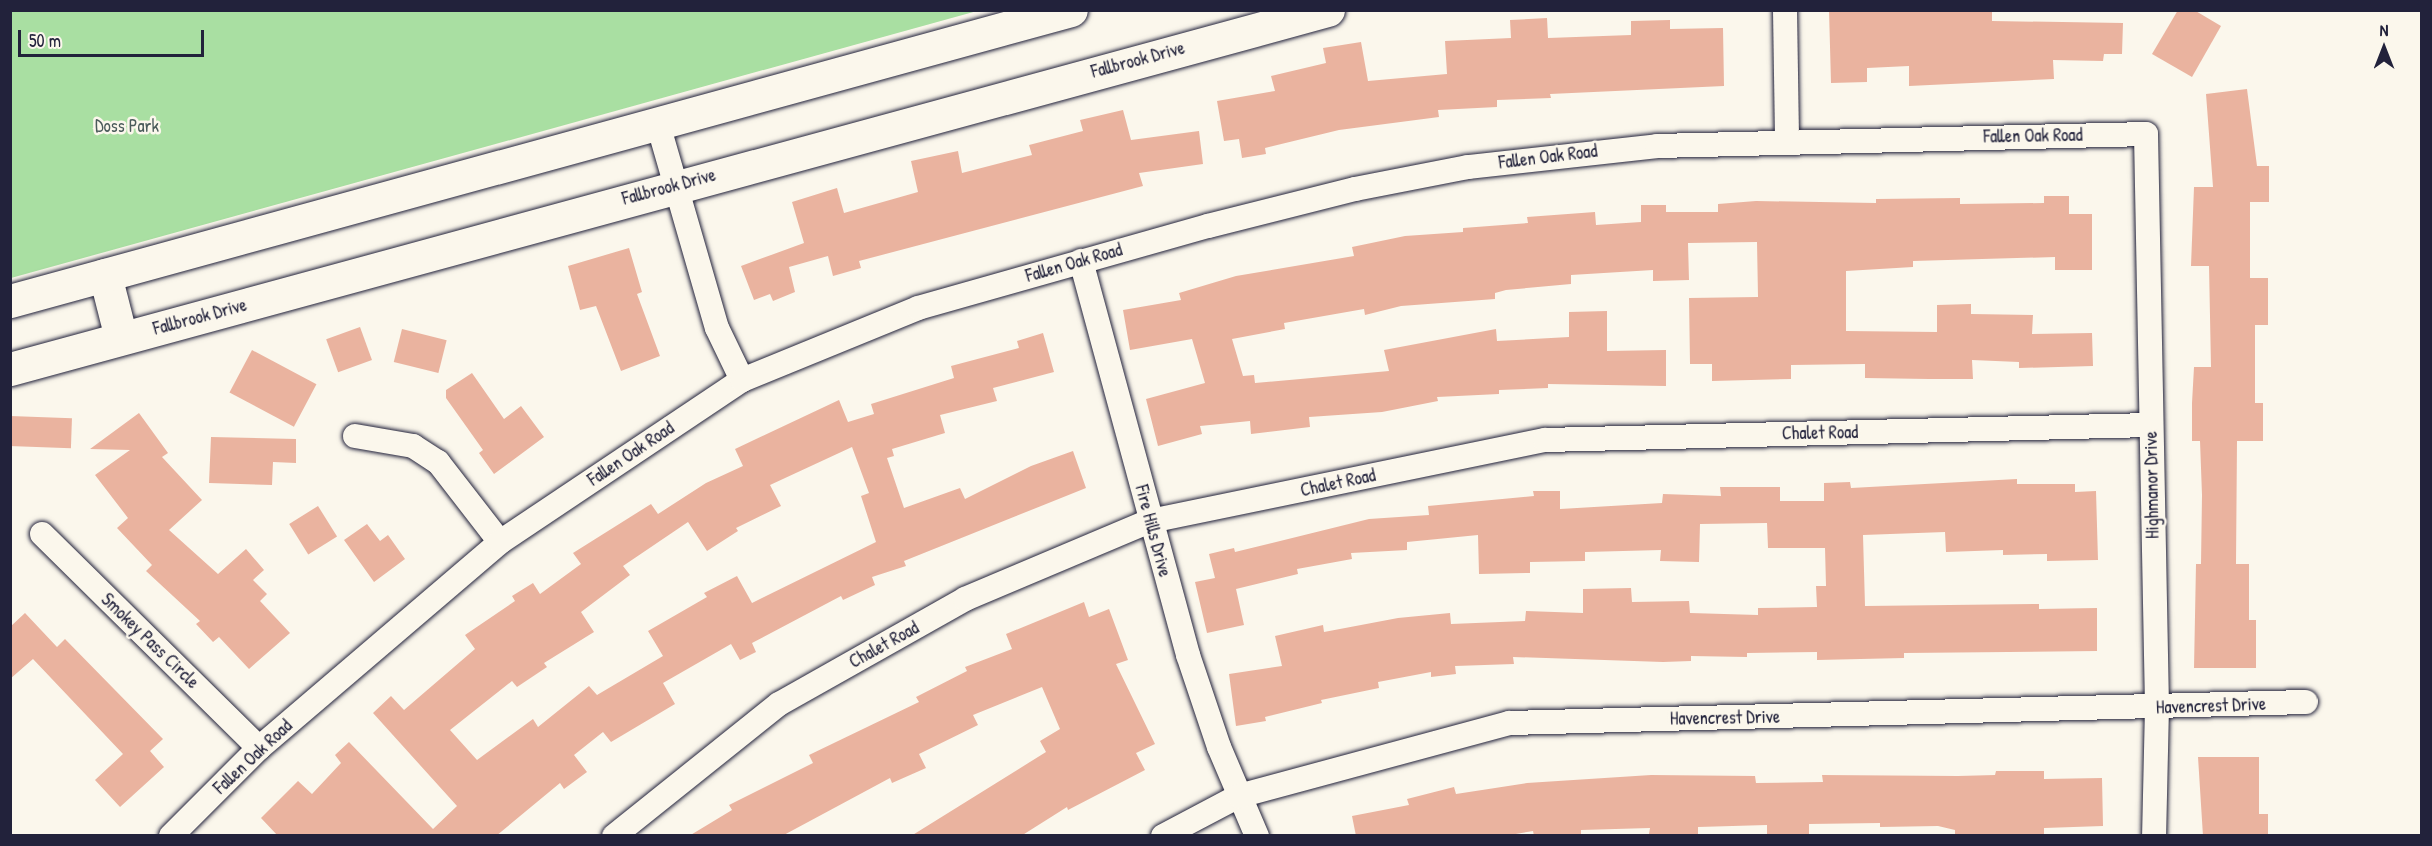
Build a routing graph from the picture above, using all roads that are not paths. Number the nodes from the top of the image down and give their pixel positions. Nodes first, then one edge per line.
1 (1071, 10) edge
2 (1328, 10) edge
3 (1785, 10) edge
4 (1224, 23) edge
5 (658, 124) junction
6 (2146, 134) joint
7 (1786, 140) junction
8 (678, 184) junction
9 (1081, 261) junction
10 (105, 275) junction
11 (10, 301) edge
12 (121, 338) junction
13 (10, 369) edge
14 (742, 380) junction
15 (2151, 425) junction
16 (355, 436) dead end
17 (1150, 522) junction
18 (42, 534) dead end
19 (500, 542) junction
20 (2306, 702) dead end
21 (2157, 707) junction
22 (259, 748) junction
23 (1239, 796) junction
24 (171, 836) edge
25 (614, 836) edge
26 (1163, 836) edge
27 (1257, 836) edge
28 (2154, 836) edge

1 - 5 main road
2 - 4 main road, Fallbrook Drive
3 - 7 street
4 - 8 main road, Fallbrook Drive
5 - 8 street
5 - 10 main road
6 - 7 street, Fallen Oak Road
6 - 15 street, Highmanor Drive
7 - 9 street, Fallen Oak Road
8 - 12 main road, Fallbrook Drive
8 - 14 street
9 - 14 street, Fallen Oak Road
9 - 17 street, Fire Hills Drive
10 - 11 main road
10 - 12 main road
12 - 13 main road, Fallbrook Drive
14 - 19 street, Fallen Oak Road
15 - 17 street, Chalet Road
15 - 21 street, Highmanor Drive
16 - 19 street
17 - 23 street, Fire Hills Drive
17 - 25 street, Chalet Road
18 - 22 street, Smokey Pass Circle
19 - 22 street, Fallen Oak Road
20 - 21 street, Havencrest Drive
21 - 23 street, Havencrest Drive
21 - 28 street, Highmanor Drive
22 - 24 street, Fallen Oak Road
23 - 26 street, Havencrest Drive
23 - 27 street, Fire Hills Drive

